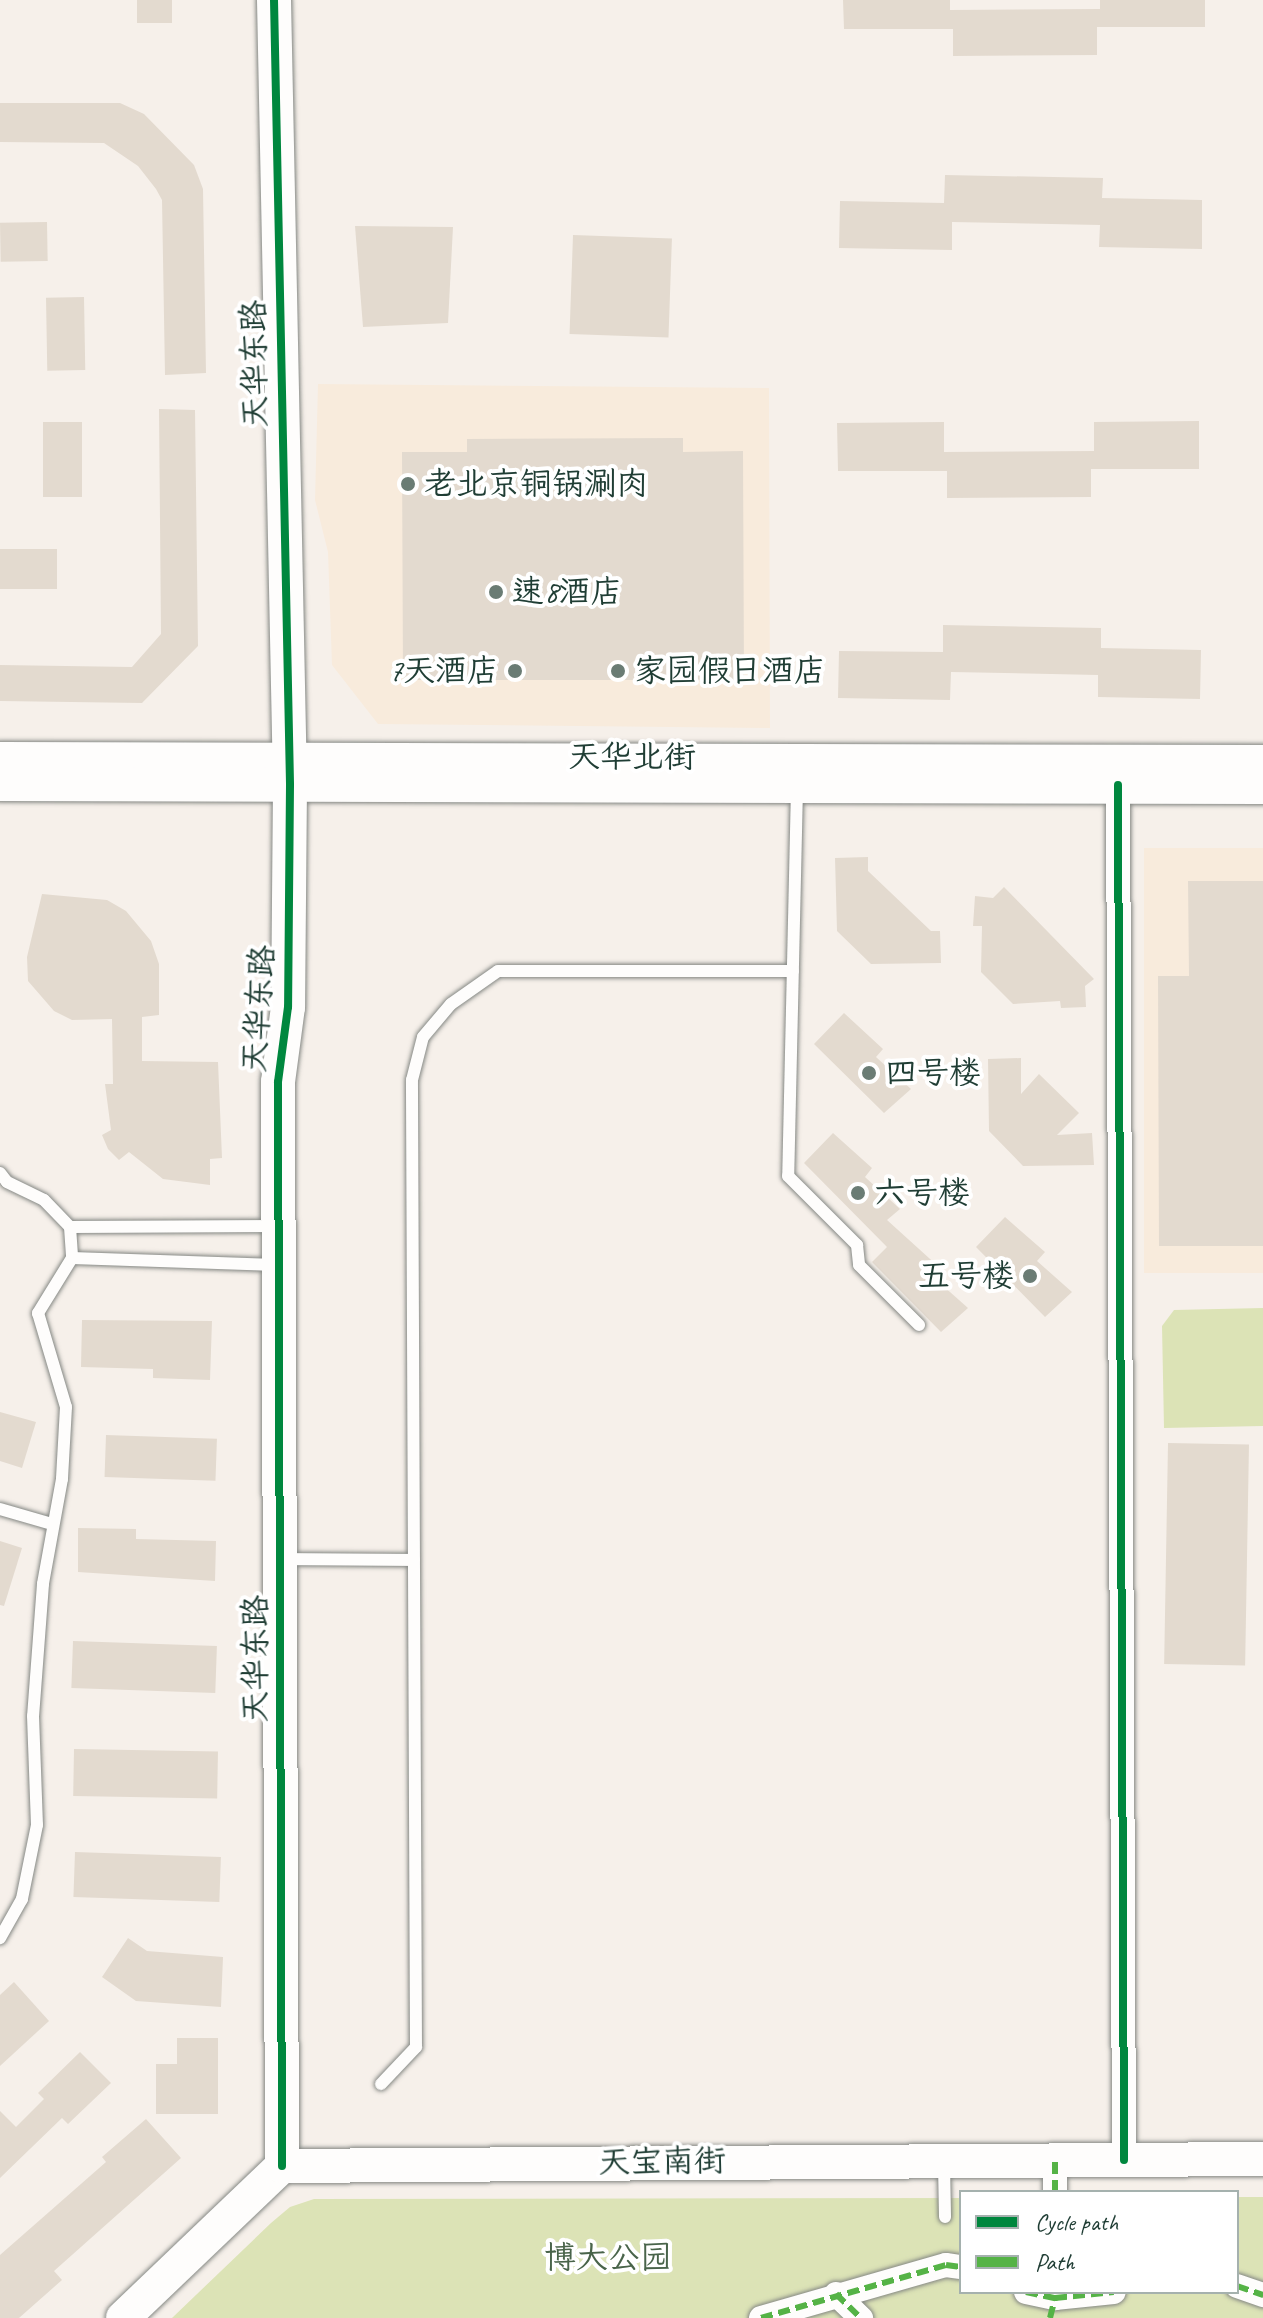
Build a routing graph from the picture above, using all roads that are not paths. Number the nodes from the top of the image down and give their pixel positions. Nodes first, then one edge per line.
1 (274, 0) edge
2 (0, 759) edge
3 (1263, 762) edge
4 (279, 771) junction
5 (0, 784) edge
6 (797, 784) junction
7 (1118, 785) junction
8 (1263, 787) edge
9 (793, 971) junction
10 (0, 1173) edge
11 (279, 1226) junction
12 (70, 1227) junction
13 (72, 1258) junction
14 (279, 1265) junction
15 (919, 1325) dead end
16 (0, 1509) edge
17 (52, 1524) junction
18 (280, 1559) junction
19 (414, 1560) junction
20 (0, 1938) edge
21 (381, 2084) dead end
22 (1263, 2159) edge
23 (1124, 2160) junction
24 (944, 2161) junction
25 (282, 2166) junction
26 (1055, 2176) edge
27 (945, 2217) dead end
28 (951, 2262) edge
29 (1239, 2287) edge
30 (836, 2294) junction
31 (1029, 2294) edge
32 (1106, 2294) edge
33 (1263, 2295) edge
34 (1052, 2308) edge
35 (123, 2318) edge
36 (761, 2318) edge
37 (861, 2318) edge

1 - 4 street, 天华东路
2 - 4 street, 天华北街
3 - 4 street, 天华北街
4 - 5 street, 天华北街
4 - 6 street, 天华北街
4 - 11 street, 天华东路
6 - 7 street, 天华北街
6 - 9 lane
7 - 8 street, 天华北街
7 - 23 street
9 - 15 lane
9 - 19 lane
10 - 12 lane
11 - 12 lane
11 - 14 street, 天华东路
12 - 13 lane
13 - 14 lane
13 - 17 lane
14 - 18 street, 天华东路
16 - 17 lane
17 - 20 lane
18 - 19 lane
18 - 25 street, 天华东路
19 - 21 lane
22 - 23 street, 天宝南街
23 - 26 street, 天宝南街
24 - 25 street, 天宝南街
24 - 26 street, 天宝南街
24 - 27 lane
25 - 35 street
28 - 30 street
29 - 33 street
30 - 36 street
30 - 37 street
31 - 34 street
32 - 34 street

